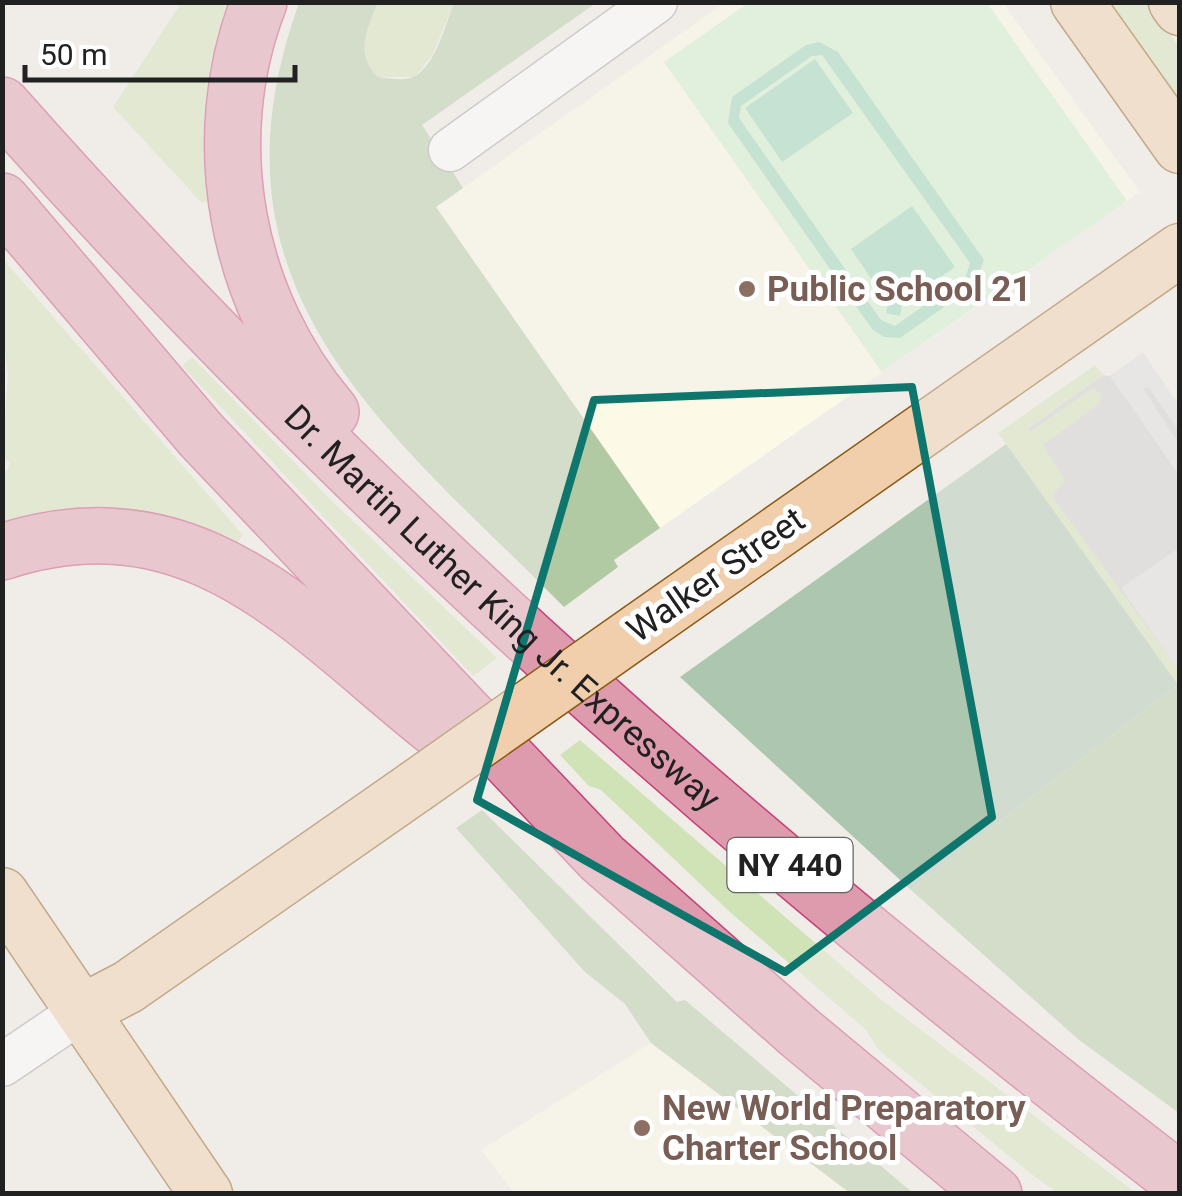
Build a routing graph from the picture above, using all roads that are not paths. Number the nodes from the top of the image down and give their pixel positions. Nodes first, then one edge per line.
1 (259, 2) edge
2 (656, 2) edge
3 (1077, 2) edge
4 (1175, 2) edge
5 (1180, 9) edge
6 (2, 104) edge
7 (1180, 148) edge
8 (450, 150) dead end
9 (2, 201) edge
10 (1180, 250) edge
11 (413, 533) junction
12 (2, 552) edge
13 (602, 858) junction
14 (2, 894) edge
15 (82, 1011) junction
16 (2, 1065) edge
17 (1180, 1182) edge
18 (206, 1194) edge
19 (994, 1194) edge

1 - 11 highway
2 - 8 street
3 - 7 main road
4 - 5 main road
6 - 11 highway, Dr. Martin Luther King Jr. Expressway / NY 440
9 - 13 highway
10 - 15 main road, Walker Street, bridge
11 - 17 highway, Dr. Martin Luther King Jr. Expressway / NY 440
12 - 13 highway
13 - 19 highway
14 - 15 main road
15 - 16 street, Walker Street
15 - 18 main road

